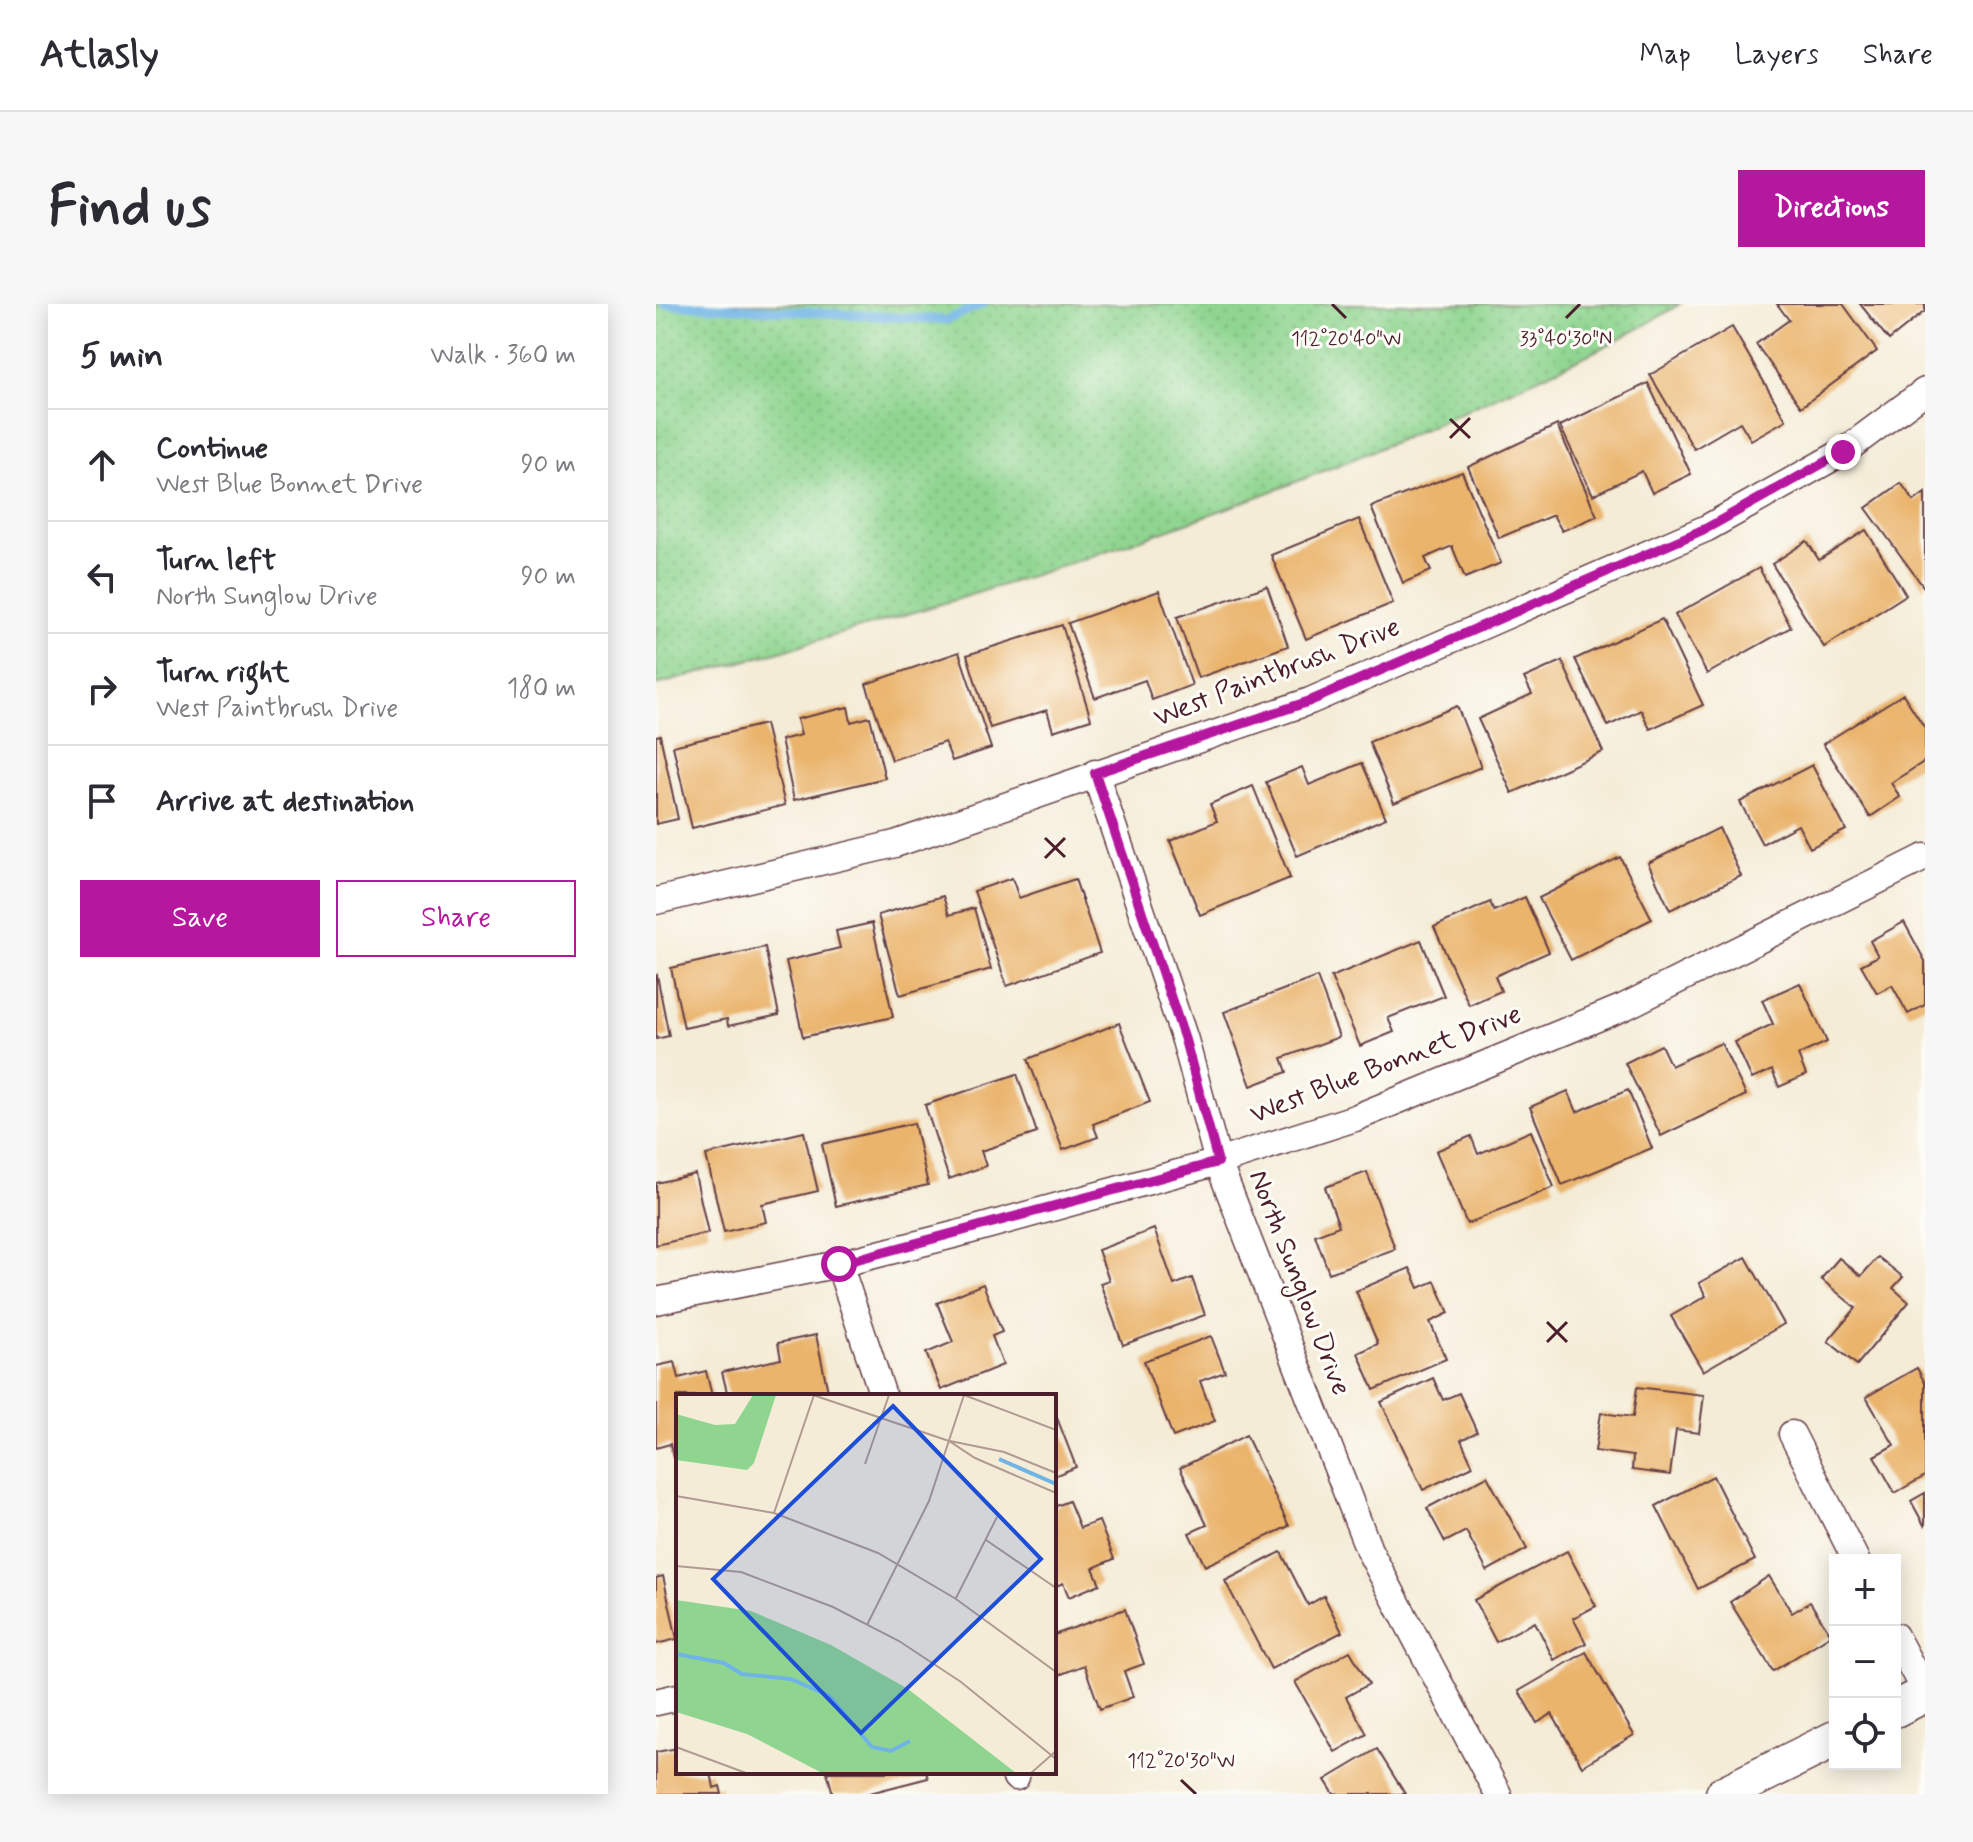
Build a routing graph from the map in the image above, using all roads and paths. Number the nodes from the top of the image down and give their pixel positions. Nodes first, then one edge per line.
1 (1925, 391) edge
2 (1095, 773) junction
3 (1925, 857) edge
4 (656, 901) edge
5 (1218, 1162) junction
6 (839, 1264) junction
7 (656, 1301) edge
8 (882, 1394) edge
9 (1792, 1434) dead end
10 (1853, 1554) edge
11 (1901, 1647) edge
12 (1925, 1693) edge
13 (676, 1697) edge
14 (656, 1702) edge
15 (1901, 1706) edge
16 (1829, 1742) edge
17 (1498, 1794) edge
18 (1724, 1794) edge

1 - 2 street, West Paintbrush Drive
2 - 4 street, West Paintbrush Drive
2 - 5 street, North Sunglow Drive
3 - 5 street, West Blue Bonnet Drive
5 - 6 street, West Blue Bonnet Drive
5 - 17 street, North Sunglow Drive
6 - 7 street, West Blue Bonnet Drive
6 - 8 street
9 - 10 street
11 - 12 street
12 - 15 street
13 - 14 street
16 - 18 street

